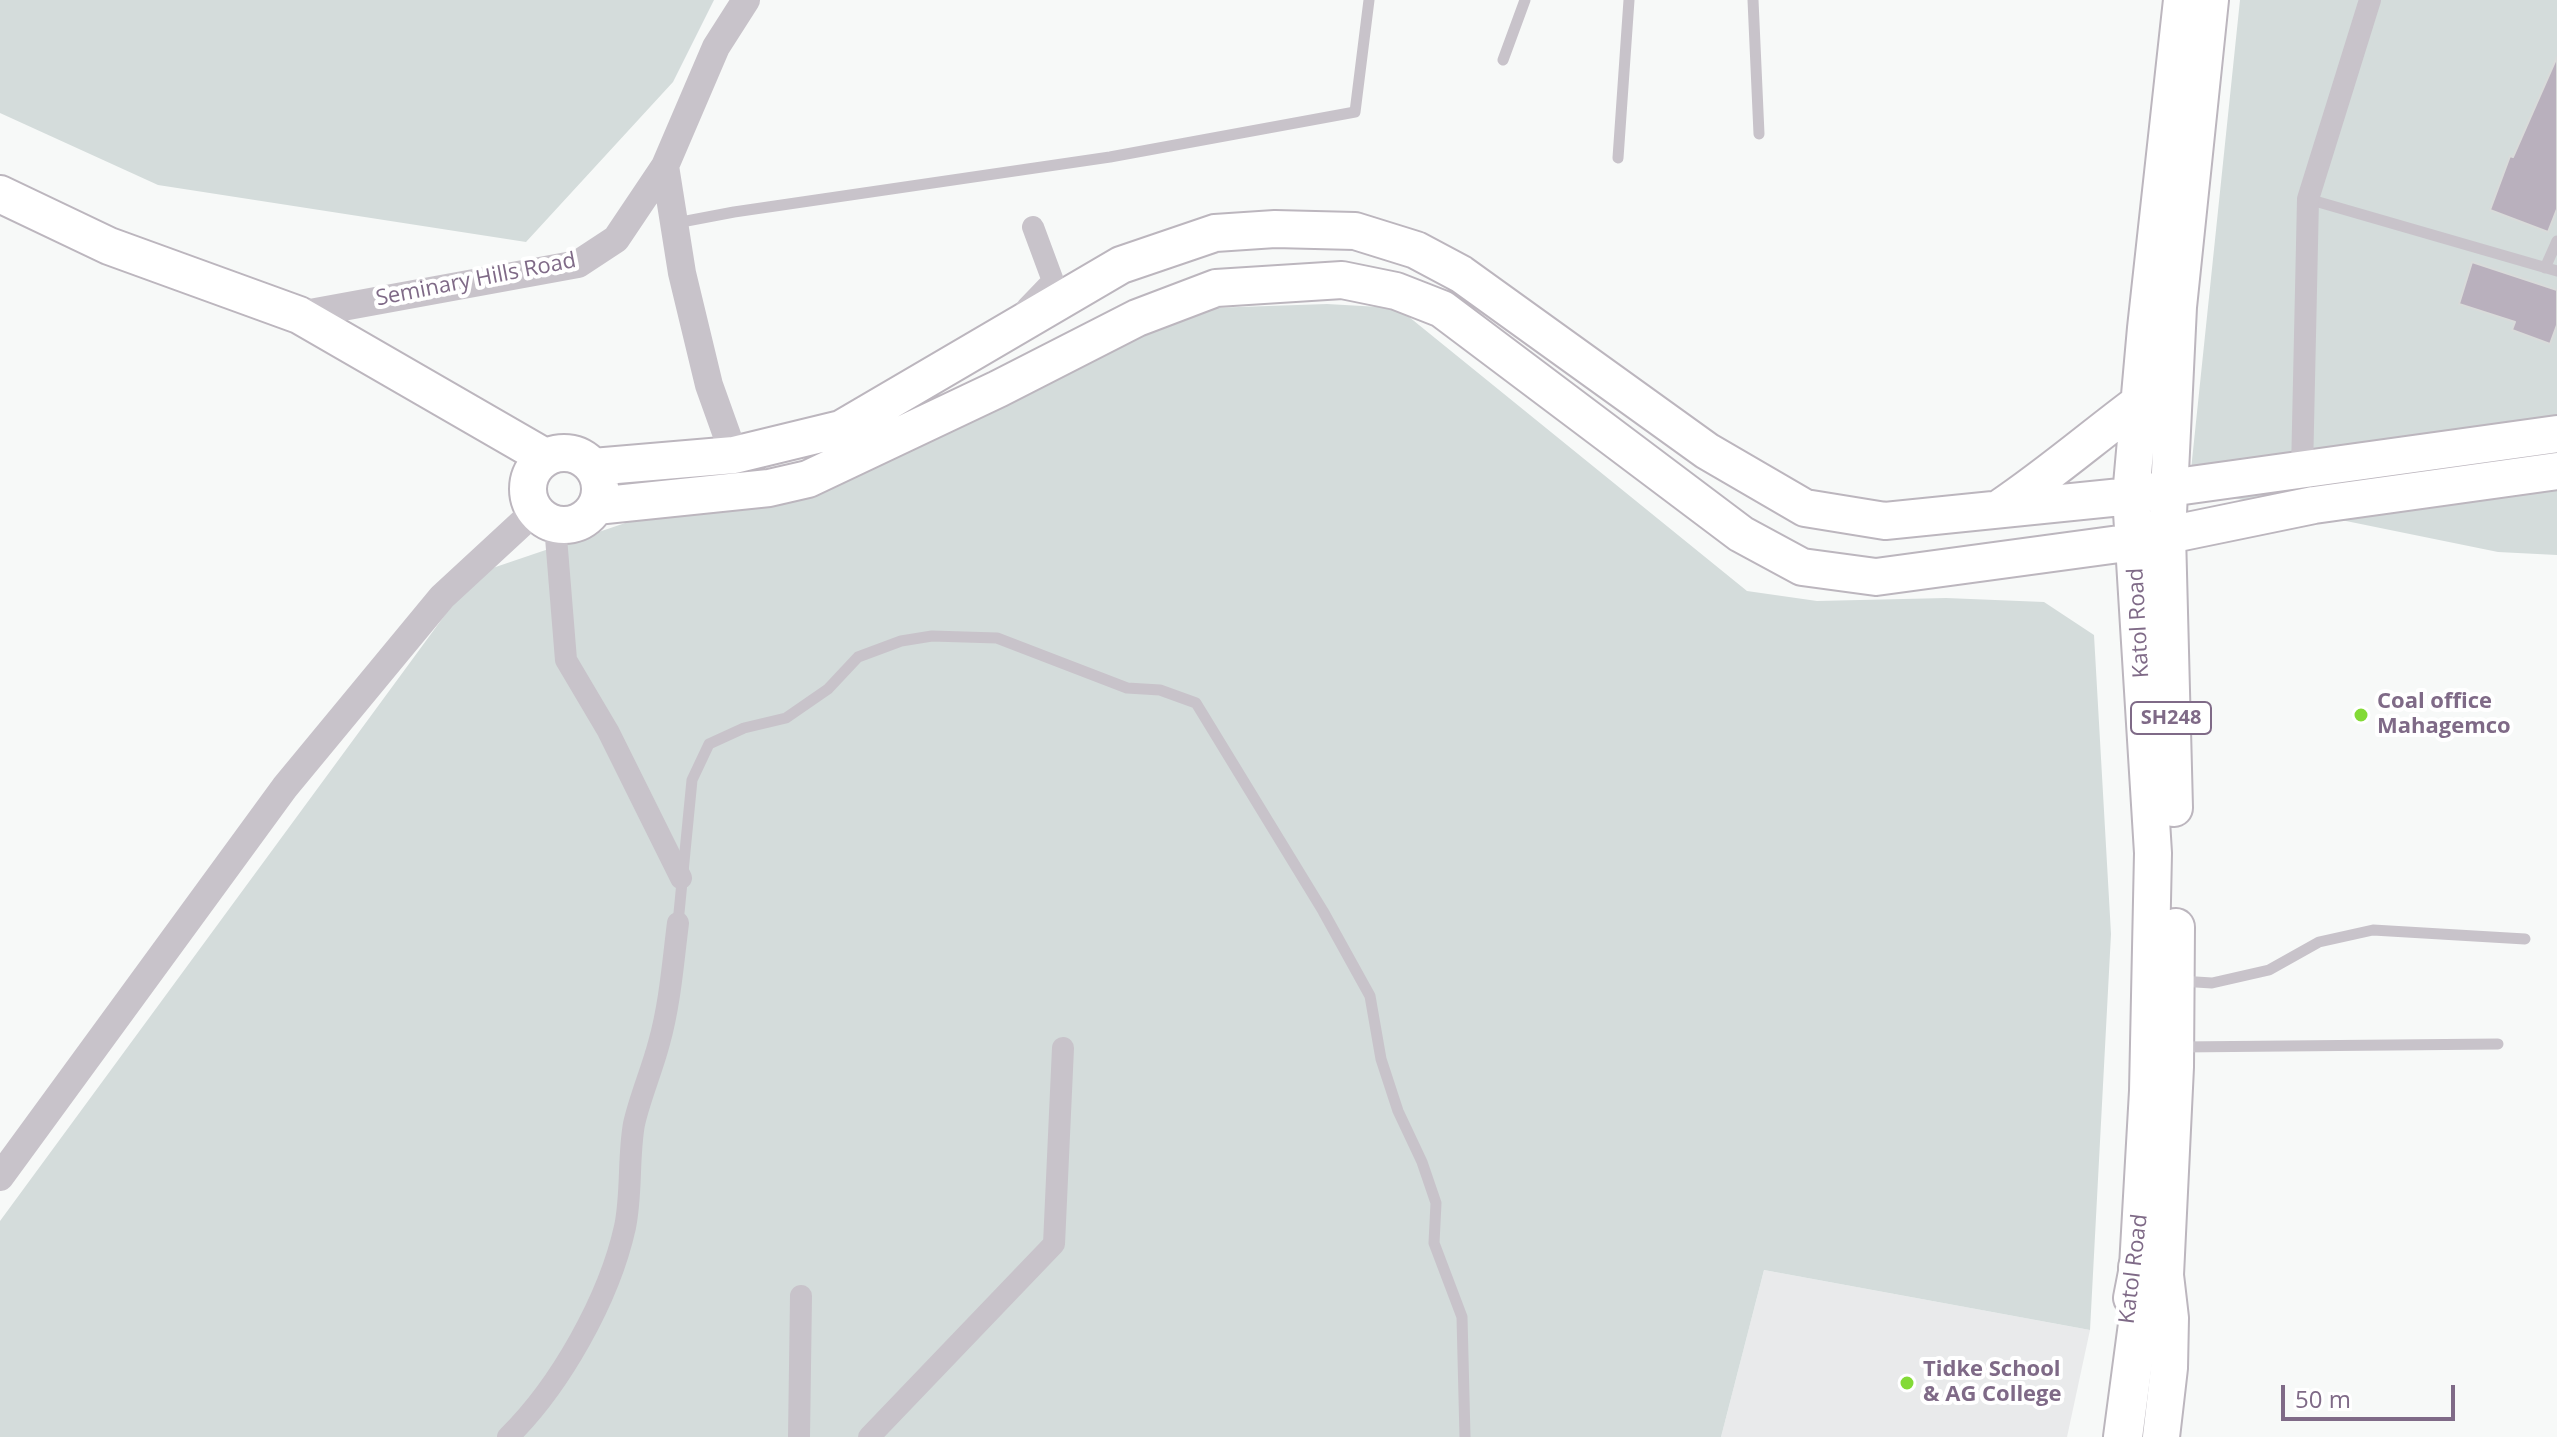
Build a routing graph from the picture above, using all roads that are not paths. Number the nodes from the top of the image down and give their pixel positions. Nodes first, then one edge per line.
1 (746, 0) edge
2 (1369, 0) edge
3 (1525, 0) edge
4 (1629, 0) edge
5 (1753, 0) edge
6 (2182, 0) edge
7 (2210, 0) edge
8 (2370, 0) edge
9 (1503, 60) dead end
10 (1759, 134) dead end
11 (1618, 158) dead end
12 (665, 166) junction
13 (0, 194) edge
14 (2308, 199) junction
15 (676, 223) junction
16 (1033, 227) dead end
17 (2557, 241) edge
18 (2545, 268) junction
19 (2557, 271) edge
20 (299, 315) junction
21 (1006, 331) junction
22 (2140, 402) junction
23 (2557, 434) edge
24 (734, 455) junction
25 (545, 457) junction
26 (593, 467) junction
27 (2302, 471) junction
28 (2557, 471) edge
29 (2169, 488) junction
30 (2131, 496) junction
31 (596, 506) junction
32 (1999, 509) junction
33 (544, 519) junction
34 (2150, 538) junction
35 (681, 878) junction
36 (678, 923) joint
37 (2525, 939) dead end
38 (2176, 981) junction
39 (2498, 1044) dead end
40 (2175, 1047) junction
41 (1063, 1048) dead end
42 (0, 1177) edge
43 (2151, 1271) junction
44 (801, 1296) dead end
45 (2143, 1367) junction
46 (508, 1437) edge
47 (799, 1437) edge
48 (869, 1437) edge
49 (1465, 1437) edge
50 (2109, 1437) edge
51 (2123, 1437) edge
52 (2141, 1437) edge
53 (2161, 1437) edge

1 - 12 street, Seminary Hills Road
2 - 15 lane
3 - 9 lane
4 - 11 lane
5 - 10 lane
6 - 22 main road, Katol Road / SH248
7 - 29 main road, Katol Road / SH248
8 - 14 street
12 - 15 street
12 - 20 street, Seminary Hills Road
13 - 20 main road
14 - 18 lane
14 - 27 street
15 - 24 street
16 - 21 street
17 - 18 lane
18 - 19 lane
20 - 25 main road
21 - 24 main road
21 - 32 main road
22 - 30 main road, Katol Road / SH248
22 - 32 main road
23 - 27 main road
24 - 26 main road
25 - 26 main road
25 - 33 main road
26 - 31 main road
27 - 29 main road
28 - 34 main road
29 - 30 main road
29 - 34 main road, Katol Road / SH248
30 - 32 main road
30 - 34 main road, Katol Road / SH248
31 - 33 main road
31 - 34 main road
33 - 35 street
33 - 42 street
34 - 38 main road, Katol Road / SH248
34 - 43 main road, Katol Road / SH248
35 - 36 lane
35 - 49 lane
36 - 46 street
37 - 38 lane
38 - 40 main road, Katol Road / SH248
39 - 40 lane
40 - 43 main road, Katol Road / SH248
41 - 48 street
43 - 45 highway
43 - 50 main road, Katol Road / SH248
43 - 53 main road, Katol Road / SH248
44 - 47 street
45 - 51 highway
45 - 52 highway

